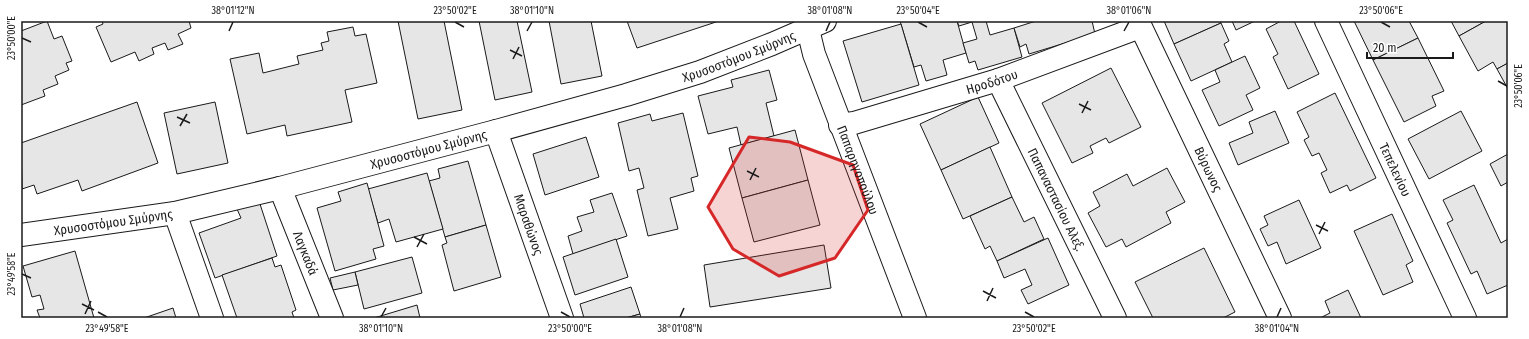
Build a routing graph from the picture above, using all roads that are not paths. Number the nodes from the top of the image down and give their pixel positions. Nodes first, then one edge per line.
1 (1326, 21) edge
2 (813, 23) edge
3 (1139, 24) edge
4 (998, 80) junction
5 (840, 125) junction
6 (496, 131) junction
7 (280, 188) junction
8 (175, 213) junction
9 (21, 235) edge
10 (212, 318) edge
11 (332, 318) edge
12 (562, 318) edge
13 (915, 318) edge
14 (1115, 318) edge
15 (1280, 318) edge
16 (1465, 318) edge

1 - 16 street, Τεπελενίου
2 - 5 street, Παπαρηγοπούλου
2 - 6 street, Χρυσοστόμου Σμύρνης
3 - 4 street, Ηροδότου
3 - 15 street, Βύρωνος
4 - 5 street, Ηροδότου
4 - 14 street, Παπαναστασίου Αλεξ.
5 - 13 street, Παπαρηγοπούλου
6 - 7 street, Χρυσοστόμου Σμύρνης
6 - 12 street, Μαραθώνος
7 - 8 street, Χρυσοστόμου Σμύρνης
7 - 11 street, Λαγκαδά
8 - 9 street, Χρυσοστόμου Σμύρνης
8 - 10 street

